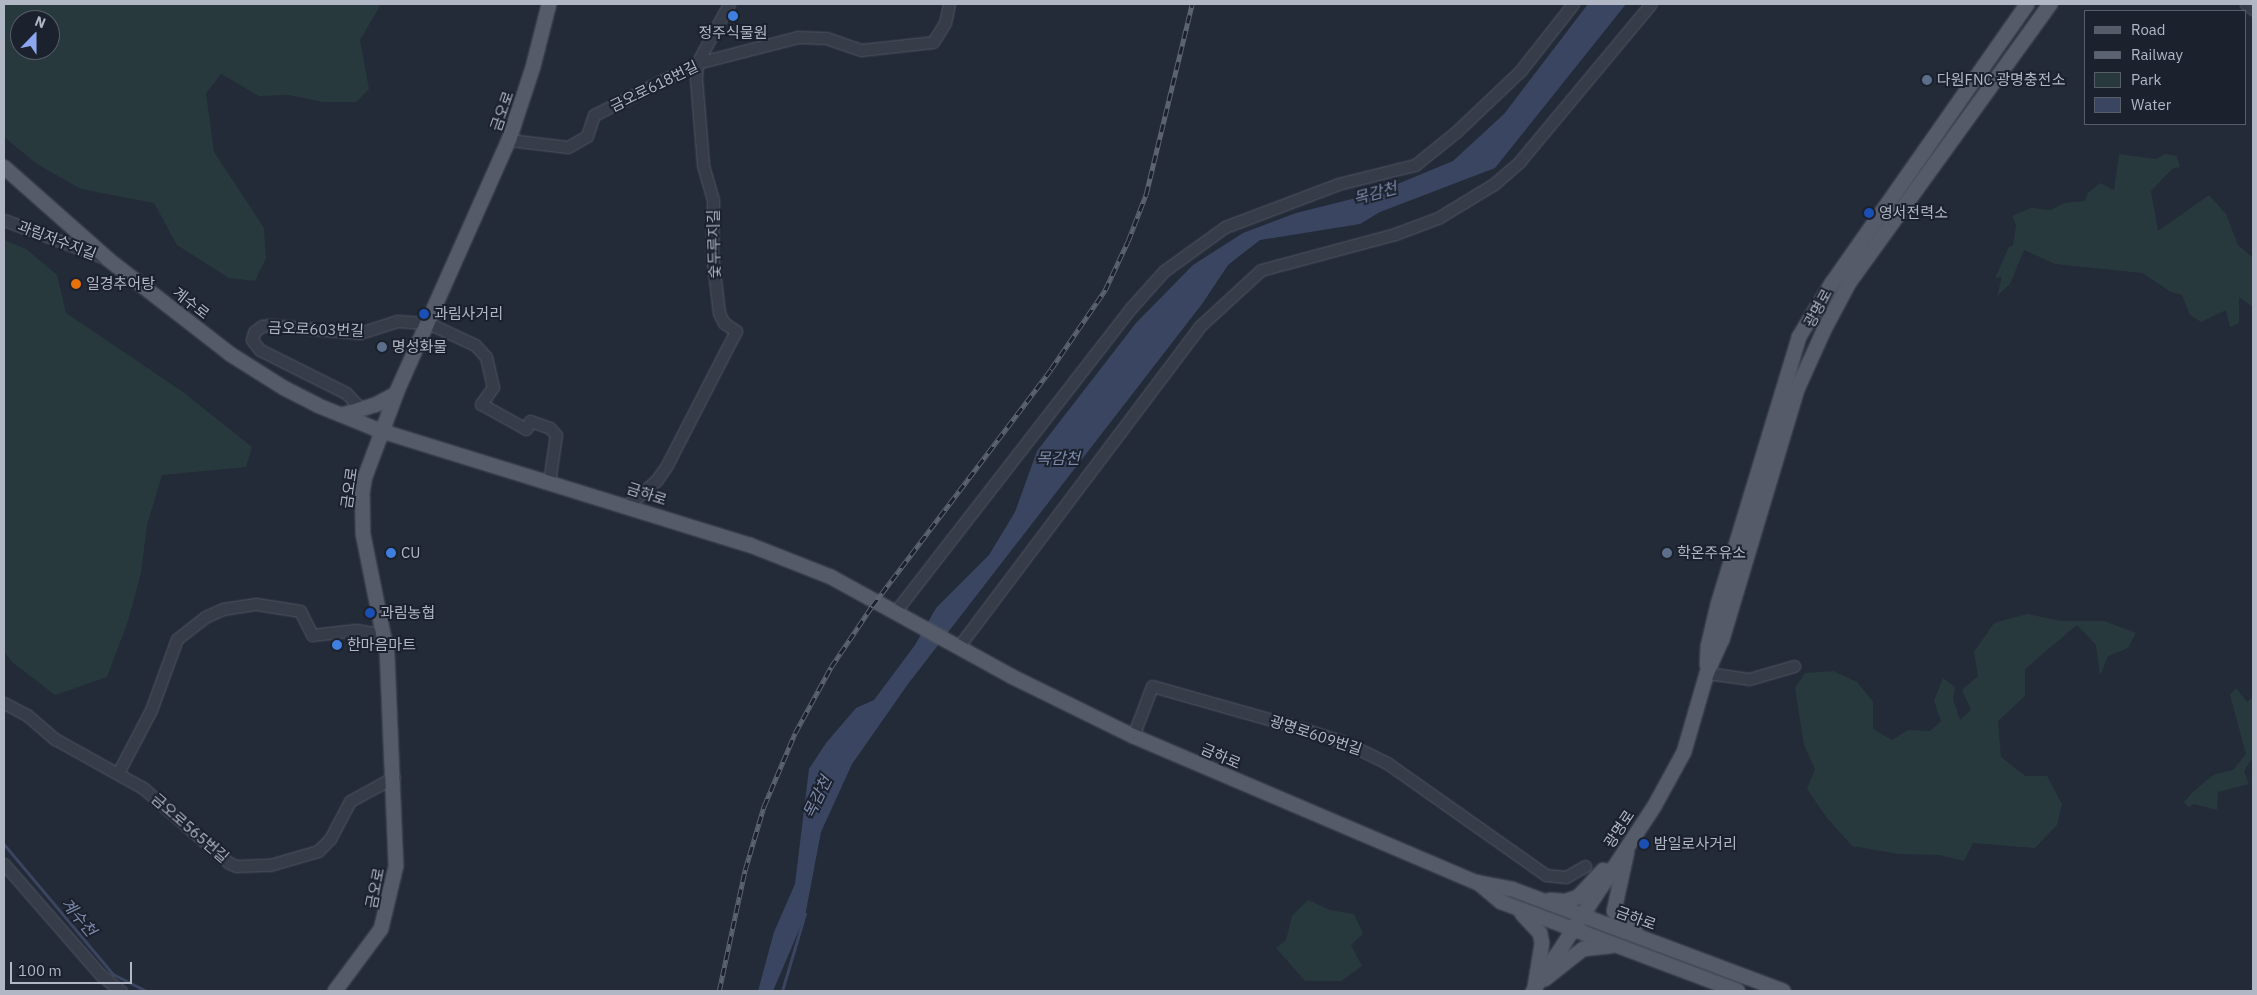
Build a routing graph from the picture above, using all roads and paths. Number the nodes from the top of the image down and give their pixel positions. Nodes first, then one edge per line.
1 (549, 4) edge
2 (729, 4) edge
3 (949, 4) edge
4 (1573, 4) edge
5 (1651, 4) edge
6 (2027, 4) edge
7 (2050, 4) edge
8 (2246, 4) edge
9 (2253, 9) edge
10 (697, 63) junction
11 (509, 140) junction
12 (4, 167) edge
13 (4, 220) edge
14 (109, 260) junction
15 (428, 323) junction
16 (396, 394) junction
17 (362, 410) junction
18 (342, 415) junction
19 (381, 430) junction
20 (548, 482) junction
21 (628, 505) junction
22 (895, 612) junction
23 (385, 635) junction
24 (959, 646) junction
25 (1794, 666) dead end
26 (1707, 673) junction
27 (4, 703) edge
28 (1133, 736) junction
29 (118, 773) junction
30 (394, 777) junction
31 (1630, 842) junction
32 (4, 864) edge
33 (1585, 866) dead end
34 (1476, 882) junction
35 (1542, 900) junction
36 (1517, 909) junction
37 (1581, 915) junction
38 (1572, 930) junction
39 (1647, 940) junction
40 (1622, 948) junction
41 (1534, 989) edge
42 (121, 991) edge
43 (335, 991) edge
44 (1738, 991) edge
45 (1783, 991) edge

1 - 11 main road, 금오로
2 - 10 street
3 - 10 street, 금오로618번길
4 - 22 street
5 - 24 street
6 - 26 main road, 광명로
7 - 26 main road, 광명로
8 - 9 street
10 - 11 street, 금오로618번길
10 - 21 street, 숯두루지길
11 - 15 main road, 금오로
12 - 14 main road, 계수로
13 - 14 street, 과림저수지길
14 - 18 main road, 계수로
15 - 16 main road, 금오로
15 - 17 street, 금오로603번길
15 - 20 street
16 - 17 main road
16 - 19 main road, 금오로
17 - 18 main road
18 - 19 main road, 계수로
19 - 20 main road, 금하로
19 - 23 main road, 금오로
20 - 21 main road, 금하로
21 - 22 main road, 금하로
22 - 24 main road, 금하로
23 - 29 street
23 - 30 main road, 금오로
24 - 28 main road, 금하로
25 - 26 street
26 - 31 main road, 광명로
27 - 29 street, 금오로565번길
28 - 33 street, 광명로609번길
28 - 34 main road, 금하로
29 - 30 street, 금오로565번길
30 - 43 main road, 금오로
31 - 35 main road
31 - 37 main road, 광명로
31 - 39 main road
32 - 42 street
34 - 35 main road, 금하로
34 - 36 main road, 금하로
35 - 37 main road, 금하로
36 - 38 main road, 금하로
36 - 41 main road
37 - 38 main road, 광명로
37 - 39 main road, 금하로
38 - 40 main road, 금하로
38 - 41 main road, 광명로
39 - 45 main road, 금하로
40 - 41 main road
40 - 44 main road, 금하로

